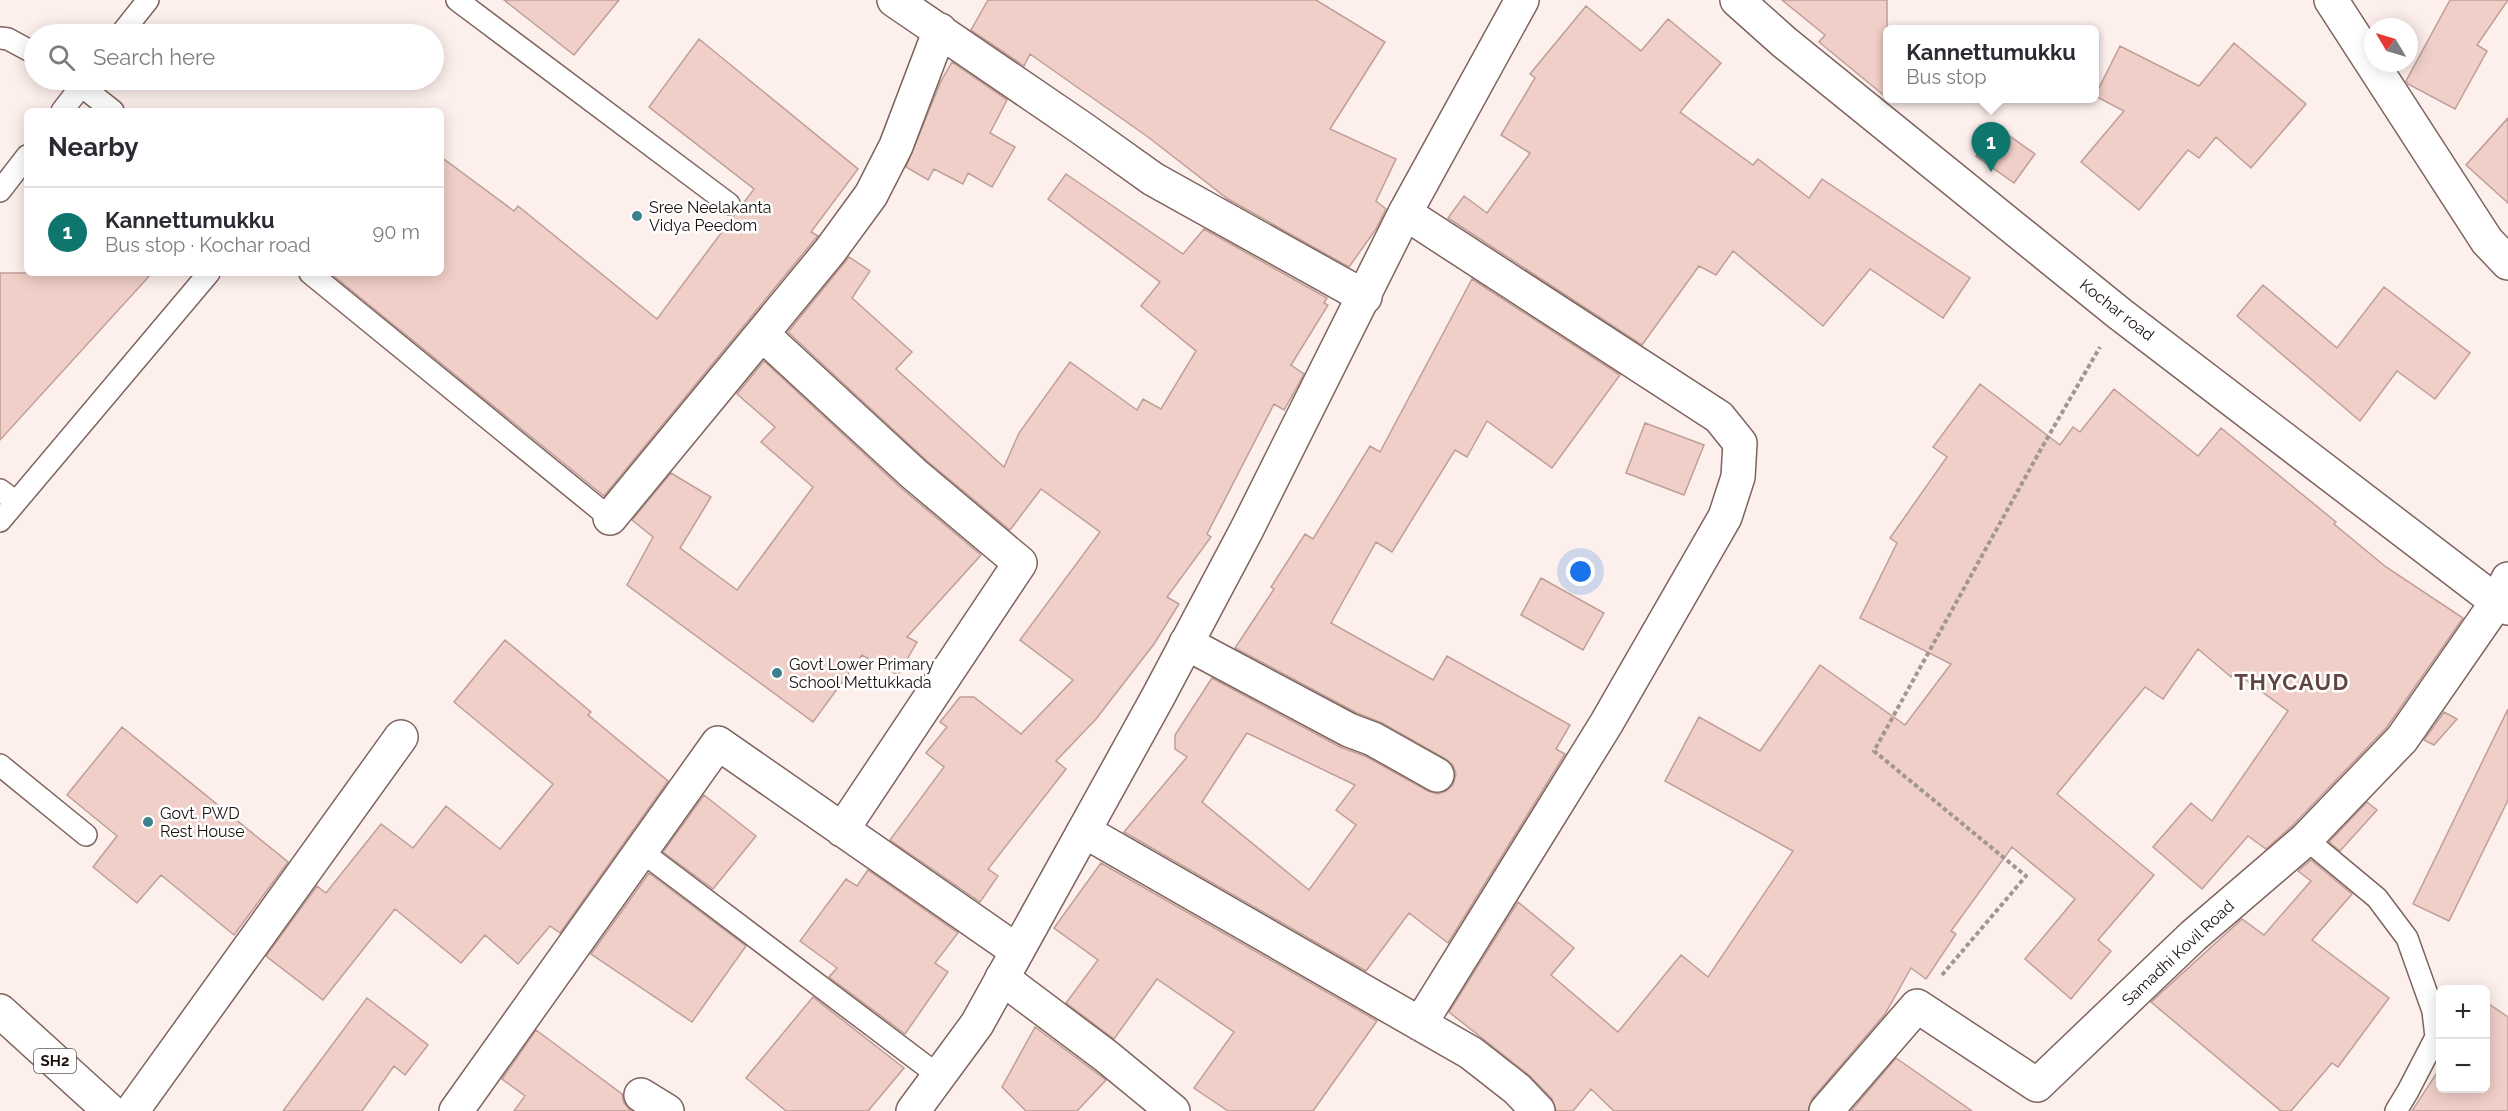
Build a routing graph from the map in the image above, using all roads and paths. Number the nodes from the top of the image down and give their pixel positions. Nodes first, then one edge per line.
1 (148, 0) edge
2 (457, 0) edge
3 (894, 0) edge
4 (1522, 0) edge
5 (1737, 0) edge
6 (2331, 0) edge
7 (129, 24) edge
8 (940, 30) junction
9 (0, 38) edge
10 (24, 48) edge
11 (76, 90) edge
12 (90, 90) edge
13 (64, 108) edge
14 (109, 108) edge
15 (24, 160) edge
16 (0, 191) edge
17 (729, 204) dead end
18 (1405, 213) junction
19 (2508, 262) edge
20 (206, 276) edge
21 (314, 276) edge
22 (1365, 297) junction
23 (2120, 314) junction
24 (762, 334) junction
25 (8, 496) edge
26 (610, 518) joint
27 (0, 521) edge
28 (2504, 597) edge
29 (1186, 643) junction
30 (401, 737) dead end
31 (0, 765) edge
32 (1437, 775) dead end
33 (842, 831) junction
34 (1084, 831) junction
35 (86, 835) dead end
36 (2306, 839) junction
37 (641, 851) junction
38 (1010, 964) junction
39 (1917, 1006) junction
40 (0, 1011) edge
41 (1420, 1024) junction
42 (939, 1076) junction
43 (110, 1111) edge
44 (132, 1111) edge
45 (456, 1111) edge
46 (913, 1111) edge
47 (1173, 1111) edge
48 (1538, 1111) edge
49 (1826, 1111) edge
50 (2396, 1111) edge

1 - 7 lane
2 - 17 lane
3 - 8 street
4 - 18 street
5 - 23 street, Kochar road
6 - 19 street
8 - 22 street
8 - 24 street
9 - 10 lane
11 - 13 lane
12 - 14 lane
15 - 16 lane
18 - 22 street
18 - 41 street
20 - 25 lane
21 - 26 lane
22 - 29 street
23 - 28 street, Kochar road
23 - 39 path
24 - 26 street
24 - 33 street
25 - 27 lane
28 - 36 street, Samadhi Kovil Road
29 - 32 street
29 - 34 street
30 - 44 street
31 - 35 lane
33 - 37 street
33 - 38 street
34 - 38 street
34 - 41 street
36 - 39 street, Samadhi Kovil Road
36 - 50 lane
37 - 42 lane
37 - 45 street
38 - 42 street
38 - 47 street
39 - 49 street
40 - 43 street, SH2
41 - 48 street
42 - 46 street

